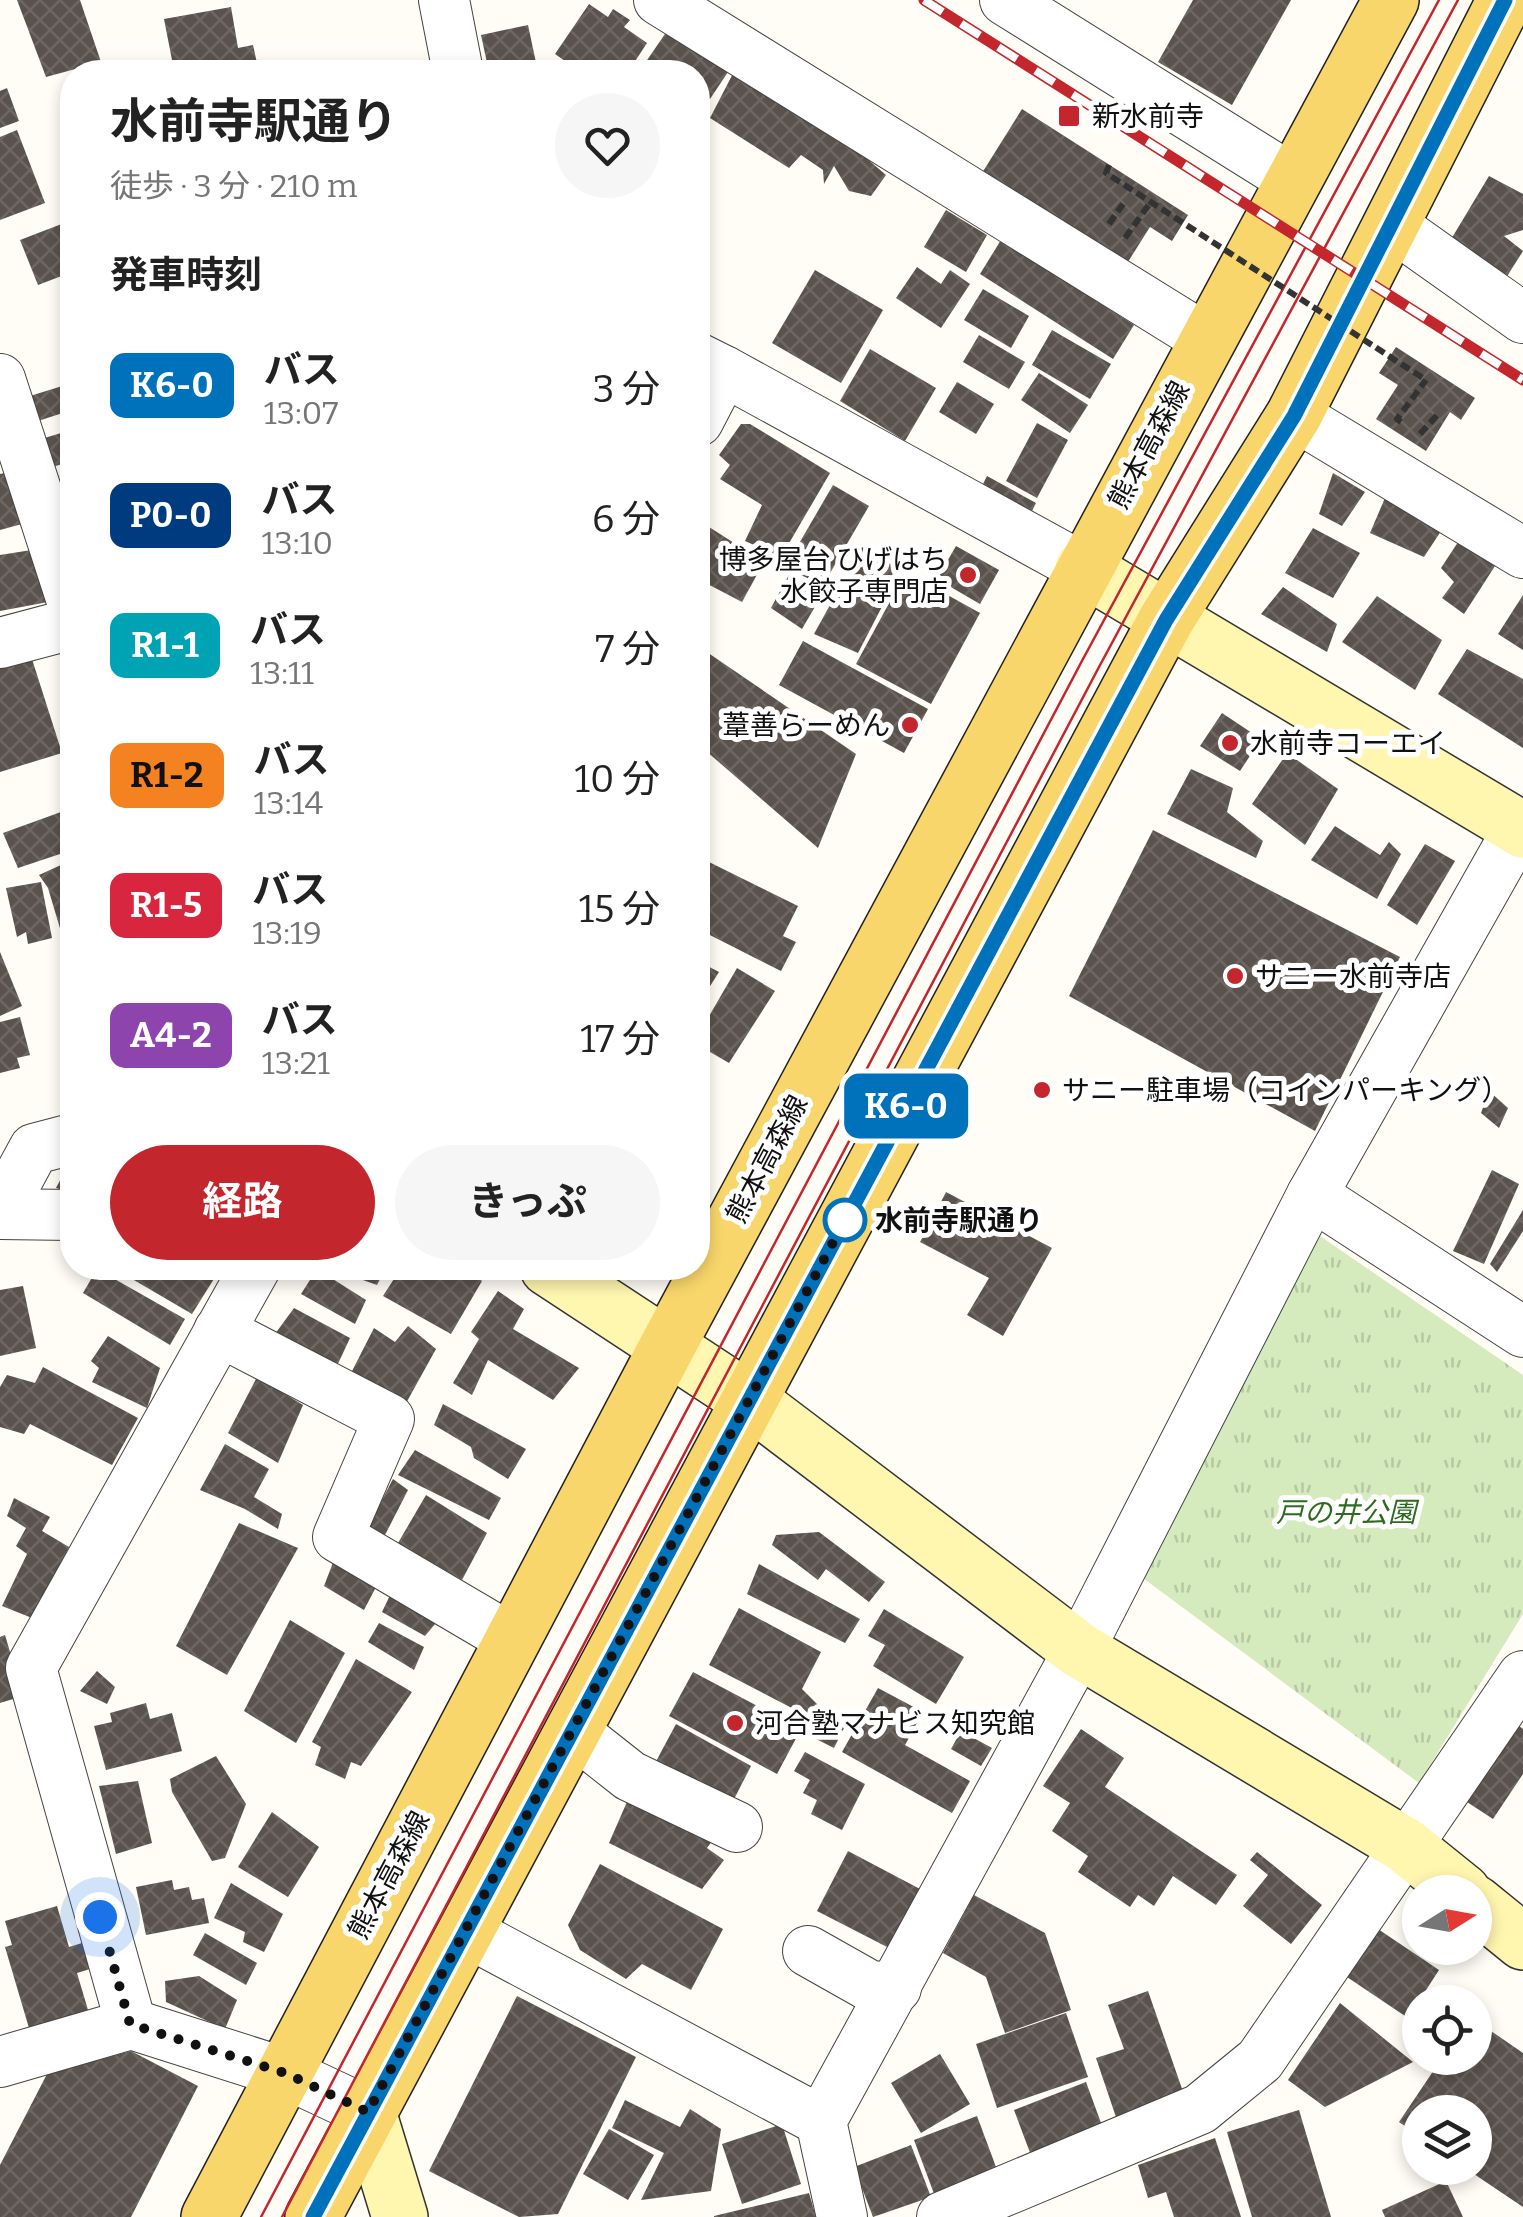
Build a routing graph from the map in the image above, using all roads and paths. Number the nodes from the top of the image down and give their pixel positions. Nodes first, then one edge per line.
1 (444, 0) edge
2 (659, 0) edge
3 (1004, 0) edge
4 (1505, 0) edge
5 (1389, 1) edge
6 (456, 60) edge
7 (1109, 165) dead end
8 (1293, 180) junction
9 (1150, 203) junction
10 (1124, 204) dead end
11 (1393, 226) junction
12 (1101, 235) dead end
13 (1118, 248) dead end
14 (1523, 318) edge
15 (1206, 339) junction
16 (710, 364) edge
17 (0, 379) edge
18 (1440, 413) dead end
19 (1294, 416) junction
20 (1523, 554) edge
21 (60, 564) edge
22 (1083, 568) junction
23 (1166, 620) junction
24 (60, 627) edge
25 (0, 643) edge
26 (1521, 829) edge
27 (60, 1142) edge
28 (1312, 1194) junction
29 (0, 1213) edge
30 (60, 1216) edge
31 (710, 1266) edge
32 (245, 1280) edge
33 (567, 1280) edge
34 (703, 1280) edge
35 (219, 1331) junction
36 (1523, 1332) edge
37 (668, 1345) junction
38 (749, 1400) junction
39 (513, 1640) junction
40 (1079, 1650) junction
41 (1523, 1676) edge
42 (573, 1732) junction
43 (737, 1827) dead end
44 (1406, 1846) junction
45 (1441, 1875) edge
46 (1492, 1917) edge
47 (468, 1932) junction
48 (1523, 1942) edge
49 (808, 1951) dead end
50 (896, 1988) junction
51 (130, 2024) junction
52 (0, 2062) edge
53 (285, 2073) junction
54 (368, 2112) junction
55 (820, 2121) junction
56 (209, 2217) edge
57 (313, 2217) edge
58 (400, 2217) edge
59 (842, 2217) edge
60 (942, 2217) edge

1 - 6 street
2 - 15 street
3 - 8 street
4 - 11 main road
5 - 8 main road, 熊本高森線
7 - 9 path, bridge
8 - 15 main road, 熊本高森線
9 - 13 path
9 - 18 path, bridge
10 - 12 path
11 - 14 street
11 - 19 main road
15 - 22 main road, 熊本高森線
16 - 22 street
17 - 21 street
19 - 20 street
19 - 23 main road
22 - 23 street
22 - 31 main road, 熊本高森線
23 - 26 street
23 - 38 main road
24 - 25 street
26 - 28 street
27 - 29 street
28 - 36 street
28 - 40 street
29 - 30 street
32 - 35 street
33 - 37 street
34 - 37 main road, 熊本高森線
35 - 39 street
35 - 51 street
37 - 38 street
37 - 39 main road, 熊本高森線
38 - 40 street
38 - 42 main road
39 - 53 main road, 熊本高森線
40 - 44 street
40 - 50 street
41 - 44 street
42 - 43 street
42 - 47 main road
44 - 45 street
44 - 60 street
46 - 48 street
47 - 54 main road
47 - 55 street
49 - 50 street
50 - 55 street
51 - 52 street
51 - 53 street
53 - 54 street
53 - 56 main road, 熊本高森線
54 - 57 main road
54 - 58 street
55 - 59 street

